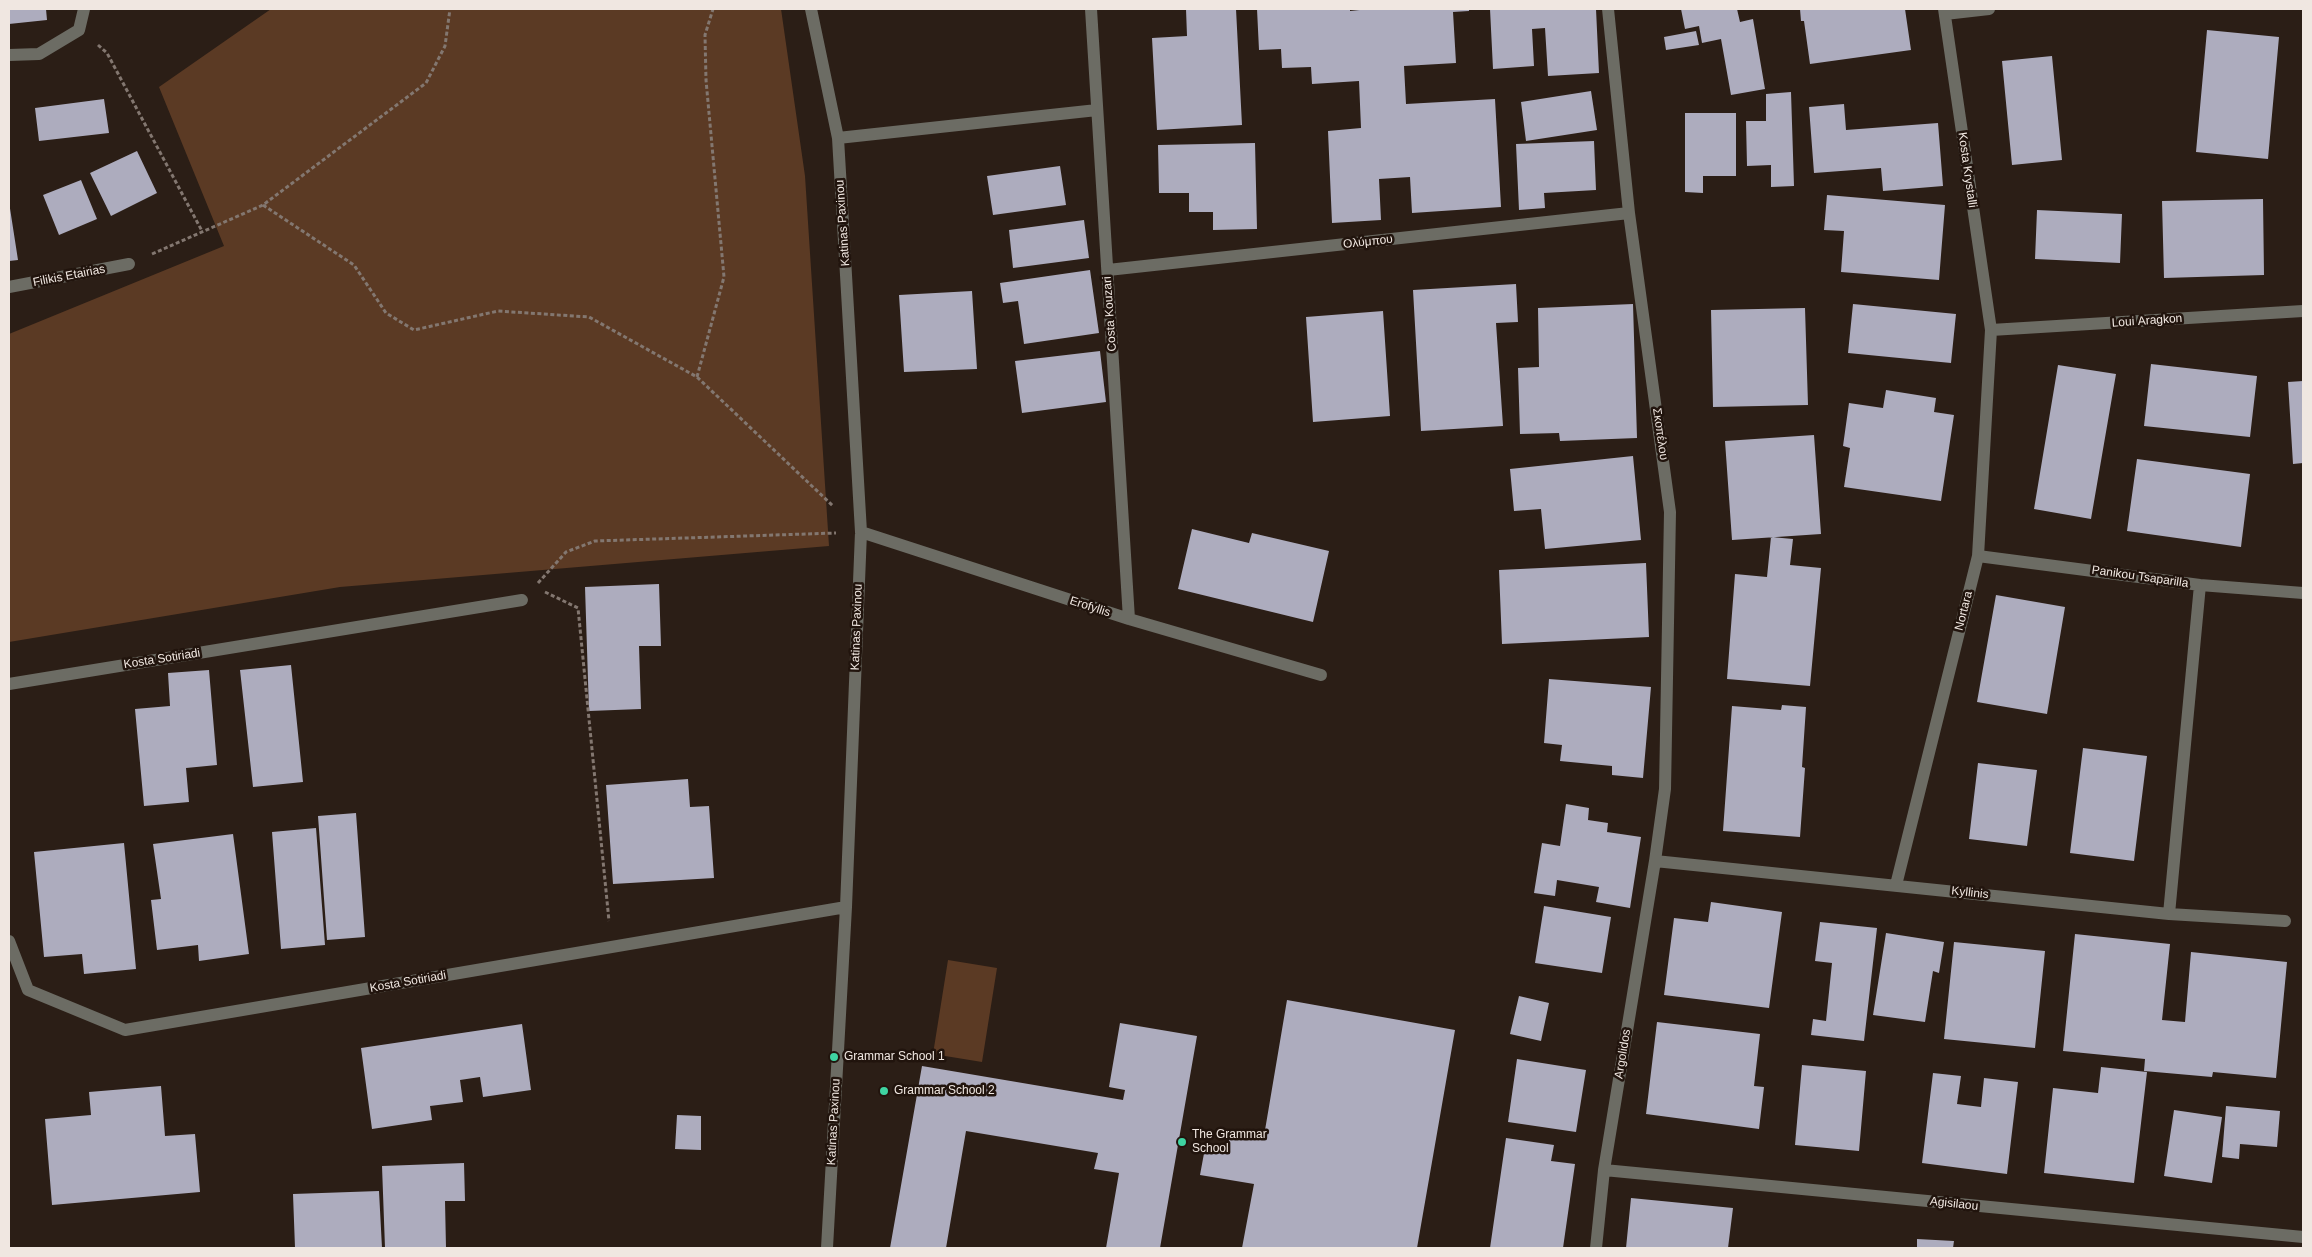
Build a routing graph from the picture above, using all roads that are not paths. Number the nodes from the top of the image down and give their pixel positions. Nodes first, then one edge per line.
1 (84, 9) edge
2 (811, 9) edge
3 (1091, 9) edge
4 (1608, 9) edge
5 (1989, 9) edge
6 (1944, 11) edge
7 (9, 55) edge
8 (1097, 110) junction
9 (838, 138) junction
10 (1629, 213) junction
11 (129, 264) road end
12 (1108, 270) junction
13 (9, 287) edge
14 (2303, 311) edge
15 (1991, 330) junction
16 (861, 532) junction
17 (1978, 556) junction
18 (2200, 585) junction
19 (2303, 593) edge
20 (522, 600) road end
21 (1129, 619) junction
22 (1321, 674) dead end
23 (9, 684) edge
24 (1655, 861) junction
25 (1896, 885) junction
26 (846, 907) junction
27 (2169, 914) junction
28 (2285, 921) dead end
29 (9, 941) edge
30 (1604, 1170) junction
31 (2303, 1237) edge
32 (827, 1248) edge
33 (1596, 1248) edge

1 - 7 street
2 - 9 street, Katinas Paxinou
3 - 8 street, Costa Kouzari
4 - 10 street, Σκοπέλου
5 - 6 street
6 - 15 street, Kosta Krystalli
8 - 9 street
8 - 12 street, Costa Kouzari
9 - 16 street, Katinas Paxinou
10 - 12 street, Ολύμπου
10 - 24 street, Σκοπέλου
11 - 13 street, Filikis Etairias
12 - 21 street, Costa Kouzari
14 - 15 street, Loui Aragkon
15 - 17 street, Nortara
16 - 21 street, Erofyllis
16 - 26 street, Katinas Paxinou
17 - 18 street, Panikou Tsaparilla
17 - 25 street, Nortara
18 - 19 street, Panikou Tsaparilla
18 - 27 street
20 - 23 street, Kosta Sotiriadi
21 - 22 street, Erofyllis
24 - 25 street, Kyllinis
24 - 30 street, Argolidos
25 - 27 street, Kyllinis
26 - 29 street, Kosta Sotiriadi
26 - 32 street, Katinas Paxinou
27 - 28 street, Kyllinis
30 - 31 street, Agisilaou
30 - 33 street, Argolidos

